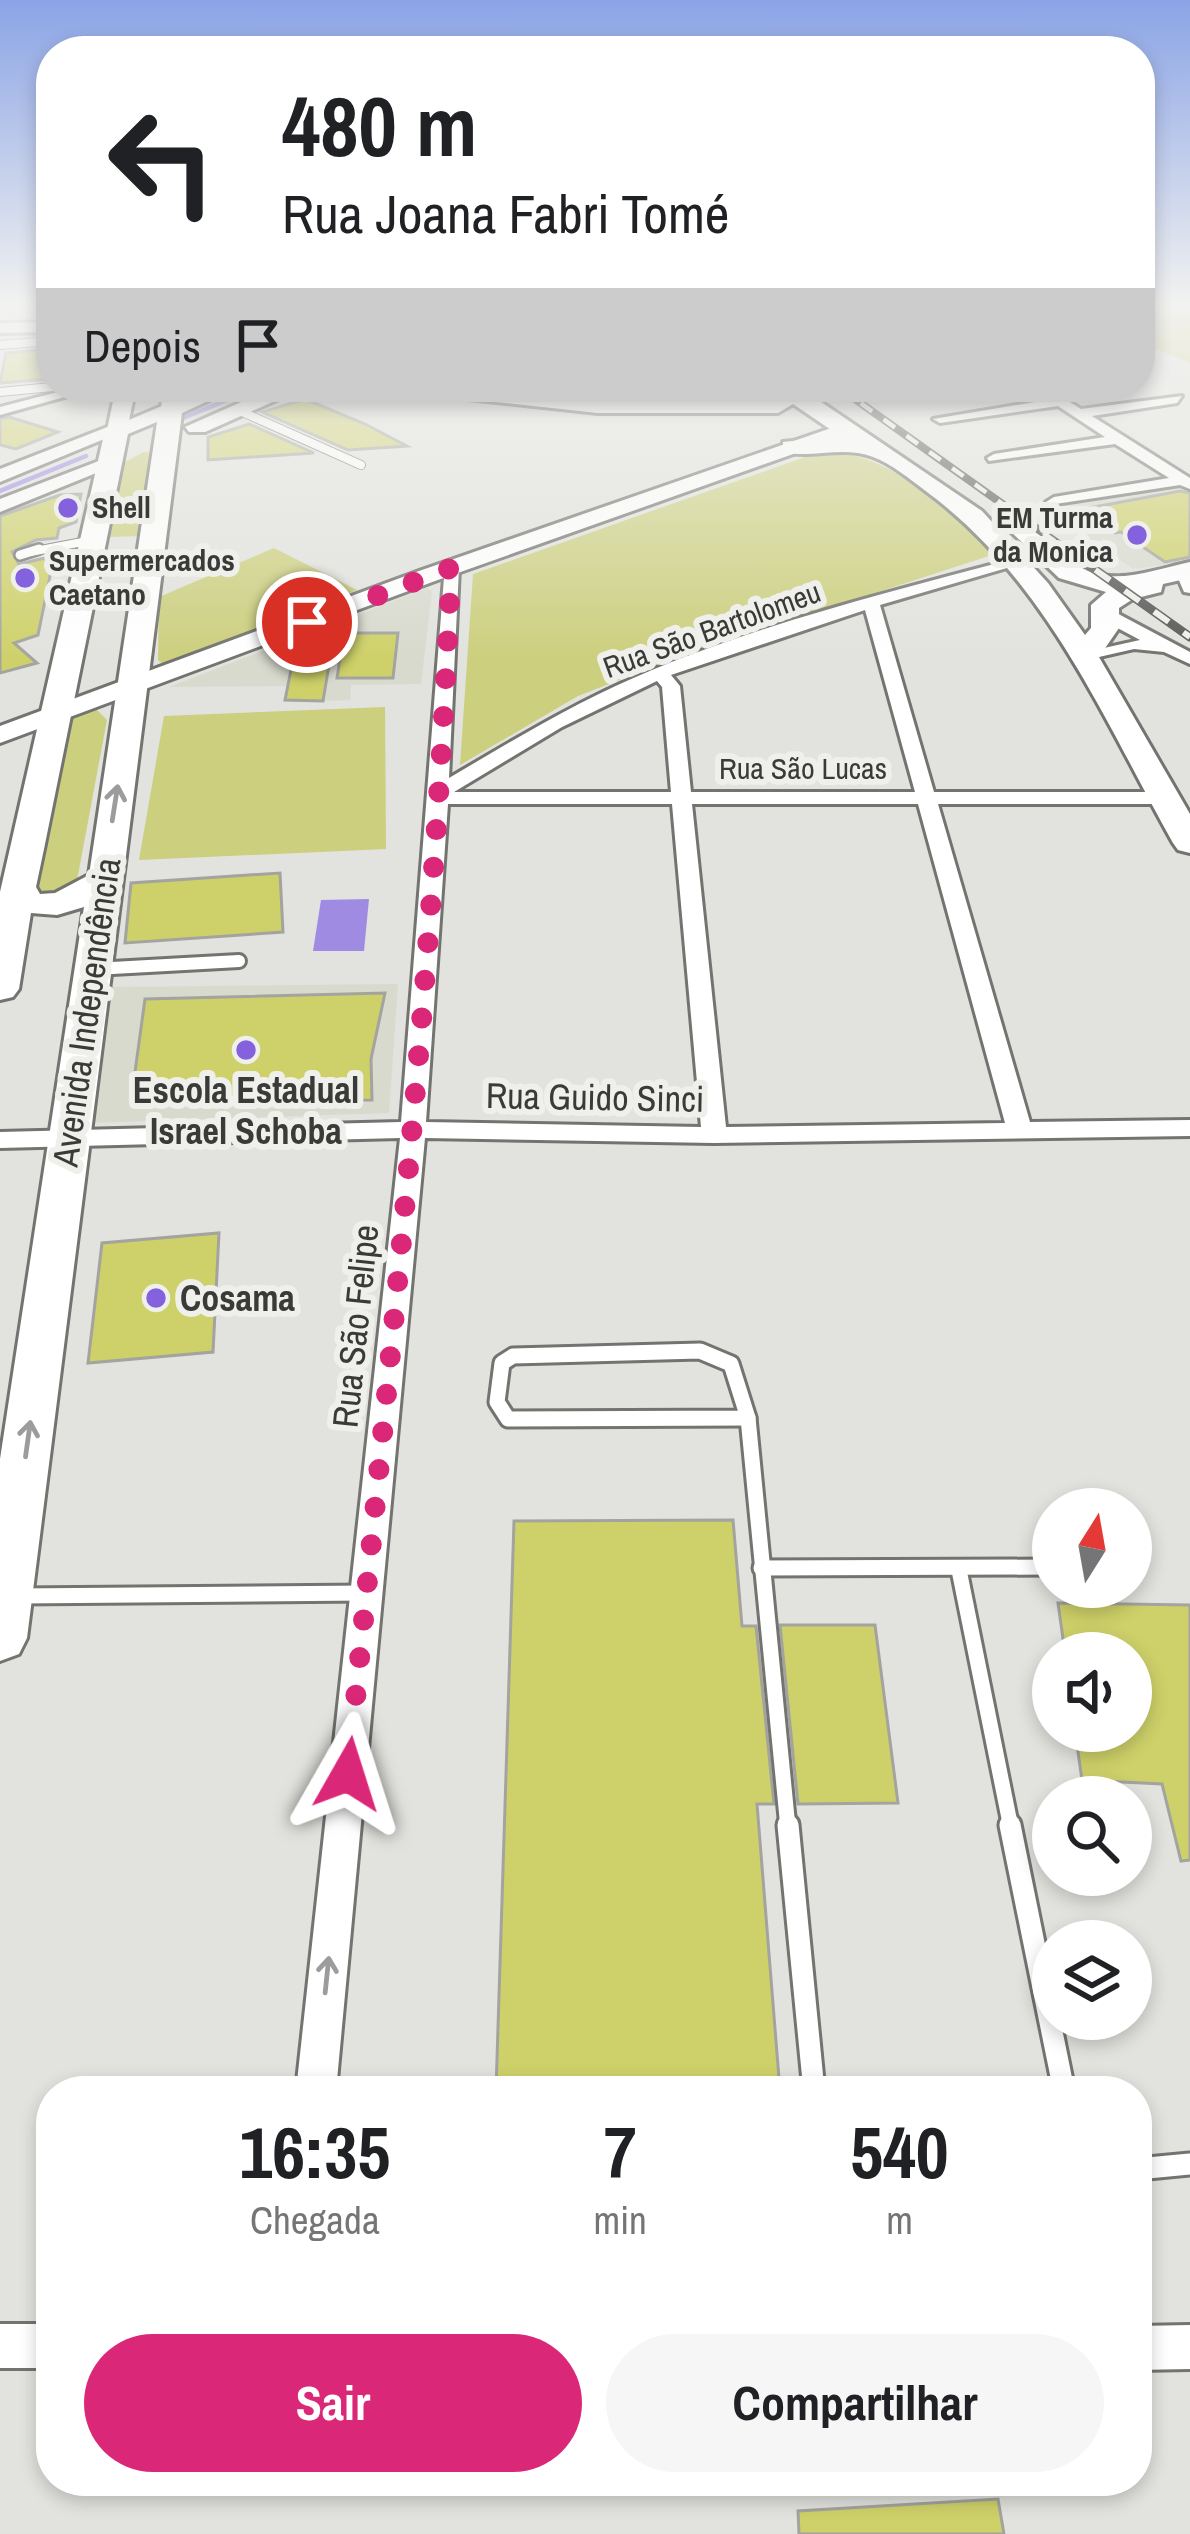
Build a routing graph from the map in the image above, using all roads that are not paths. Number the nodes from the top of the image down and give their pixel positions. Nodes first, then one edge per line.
1 (118, 425) edge
2 (125, 425) edge
3 (171, 425) edge
4 (202, 425) edge
5 (272, 425) edge
6 (800, 425) edge
7 (812, 425) edge
8 (842, 425) edge
9 (1096, 425) edge
10 (117, 430) junction
11 (837, 432) junction
12 (170, 439) junction
13 (1117, 439) junction
14 (873, 445) junction
15 (791, 447) junction
16 (994, 458) dead end
17 (111, 463) junction
18 (361, 465) dead end
19 (0, 476) edge
20 (1186, 482) edge
21 (938, 488) junction
22 (1054, 502) dead end
23 (0, 506) edge
24 (98, 541) junction
25 (20, 555) dead end
26 (1019, 562) junction
27 (451, 568) junction
28 (147, 570) junction
29 (1190, 571) edge
30 (1190, 588) edge
31 (871, 602) junction
32 (1103, 614) junction
33 (136, 639) junction
34 (1184, 655) edge
35 (70, 658) junction
36 (1083, 658) junction
37 (660, 673) junction
38 (133, 687) junction
39 (54, 715) junction
40 (0, 735) edge
41 (441, 795) junction
42 (683, 798) junction
43 (1164, 798) junction
44 (925, 800) junction
45 (1190, 842) edge
46 (103, 881) junction
47 (10, 915) edge
48 (95, 951) junction
49 (238, 961) dead end
50 (0, 989) edge
51 (1190, 1128) edge
52 (415, 1130) junction
53 (1020, 1131) junction
54 (714, 1135) junction
55 (71, 1136) junction
56 (0, 1140) edge
57 (748, 1418) junction
58 (761, 1568) junction
59 (1032, 1568) edge
60 (959, 1570) junction
61 (366, 1593) junction
62 (3, 1617) edge
63 (318, 2076) edge
64 (812, 2076) edge
65 (1061, 2076) edge
66 (1190, 2164) edge
67 (1152, 2168) edge
68 (0, 2346) edge
69 (36, 2346) edge
70 (1190, 2347) edge
71 (1152, 2348) edge

1 - 10 main road
2 - 10 main road
3 - 12 main road, Avenida Independência
4 - 12 main road
5 - 18 lane
6 - 15 street
7 - 11 main road
8 - 14 main road
9 - 13 street
10 - 17 main road
10 - 19 street
11 - 14 main road
11 - 15 street
12 - 17 main road
12 - 28 main road, Avenida Independência
13 - 16 street
13 - 20 street
14 - 15 main road
14 - 21 main road
15 - 27 street
17 - 23 street
17 - 24 main road
20 - 22 street
21 - 26 main road
21 - 29 main road
24 - 25 lane
24 - 28 main road
24 - 35 main road
26 - 31 street, Rua São Bartolomeu
26 - 36 main road
27 - 38 street
27 - 41 street, Rua São Felipe
28 - 33 main road, Avenida Independência
29 - 30 street
30 - 32 main road
31 - 37 street, Rua São Bartolomeu
31 - 44 street
32 - 34 street
32 - 36 main road
33 - 35 main road
33 - 38 main road, Avenida Independência
34 - 36 street
35 - 39 main road
36 - 43 main road
37 - 41 street, Rua São Bartolomeu
37 - 42 street
38 - 39 street
46 -> 38 main road, Avenida Independência
39 - 40 street
39 - 47 main road
41 - 42 street, Rua São Lucas
41 - 52 street, Rua São Felipe
42 - 44 street, Rua São Lucas
42 - 54 street
43 - 44 street, Rua São Lucas
43 - 45 main road
44 - 53 street
46 - 47 main road
46 - 48 main road, Avenida Independência
47 - 48 main road
47 - 50 main road
48 - 49 lane
48 - 55 main road, Avenida Independência
51 - 53 street, Rua Guido Sinci
52 - 54 street, Rua Guido Sinci
52 - 55 street, Rua Guido Sinci
52 - 61 street, Rua São Felipe
53 - 54 street, Rua Guido Sinci
55 - 56 street, Rua Guido Sinci
62 -> 55 main road, Avenida Independência
57 - 57 lane
57 - 58 lane
58 - 60 lane
58 - 64 lane
59 - 60 lane
60 - 65 lane
61 - 62 lane
63 -> 61 street, Rua São Felipe
66 - 67 lane
68 - 69 street
70 - 71 street

